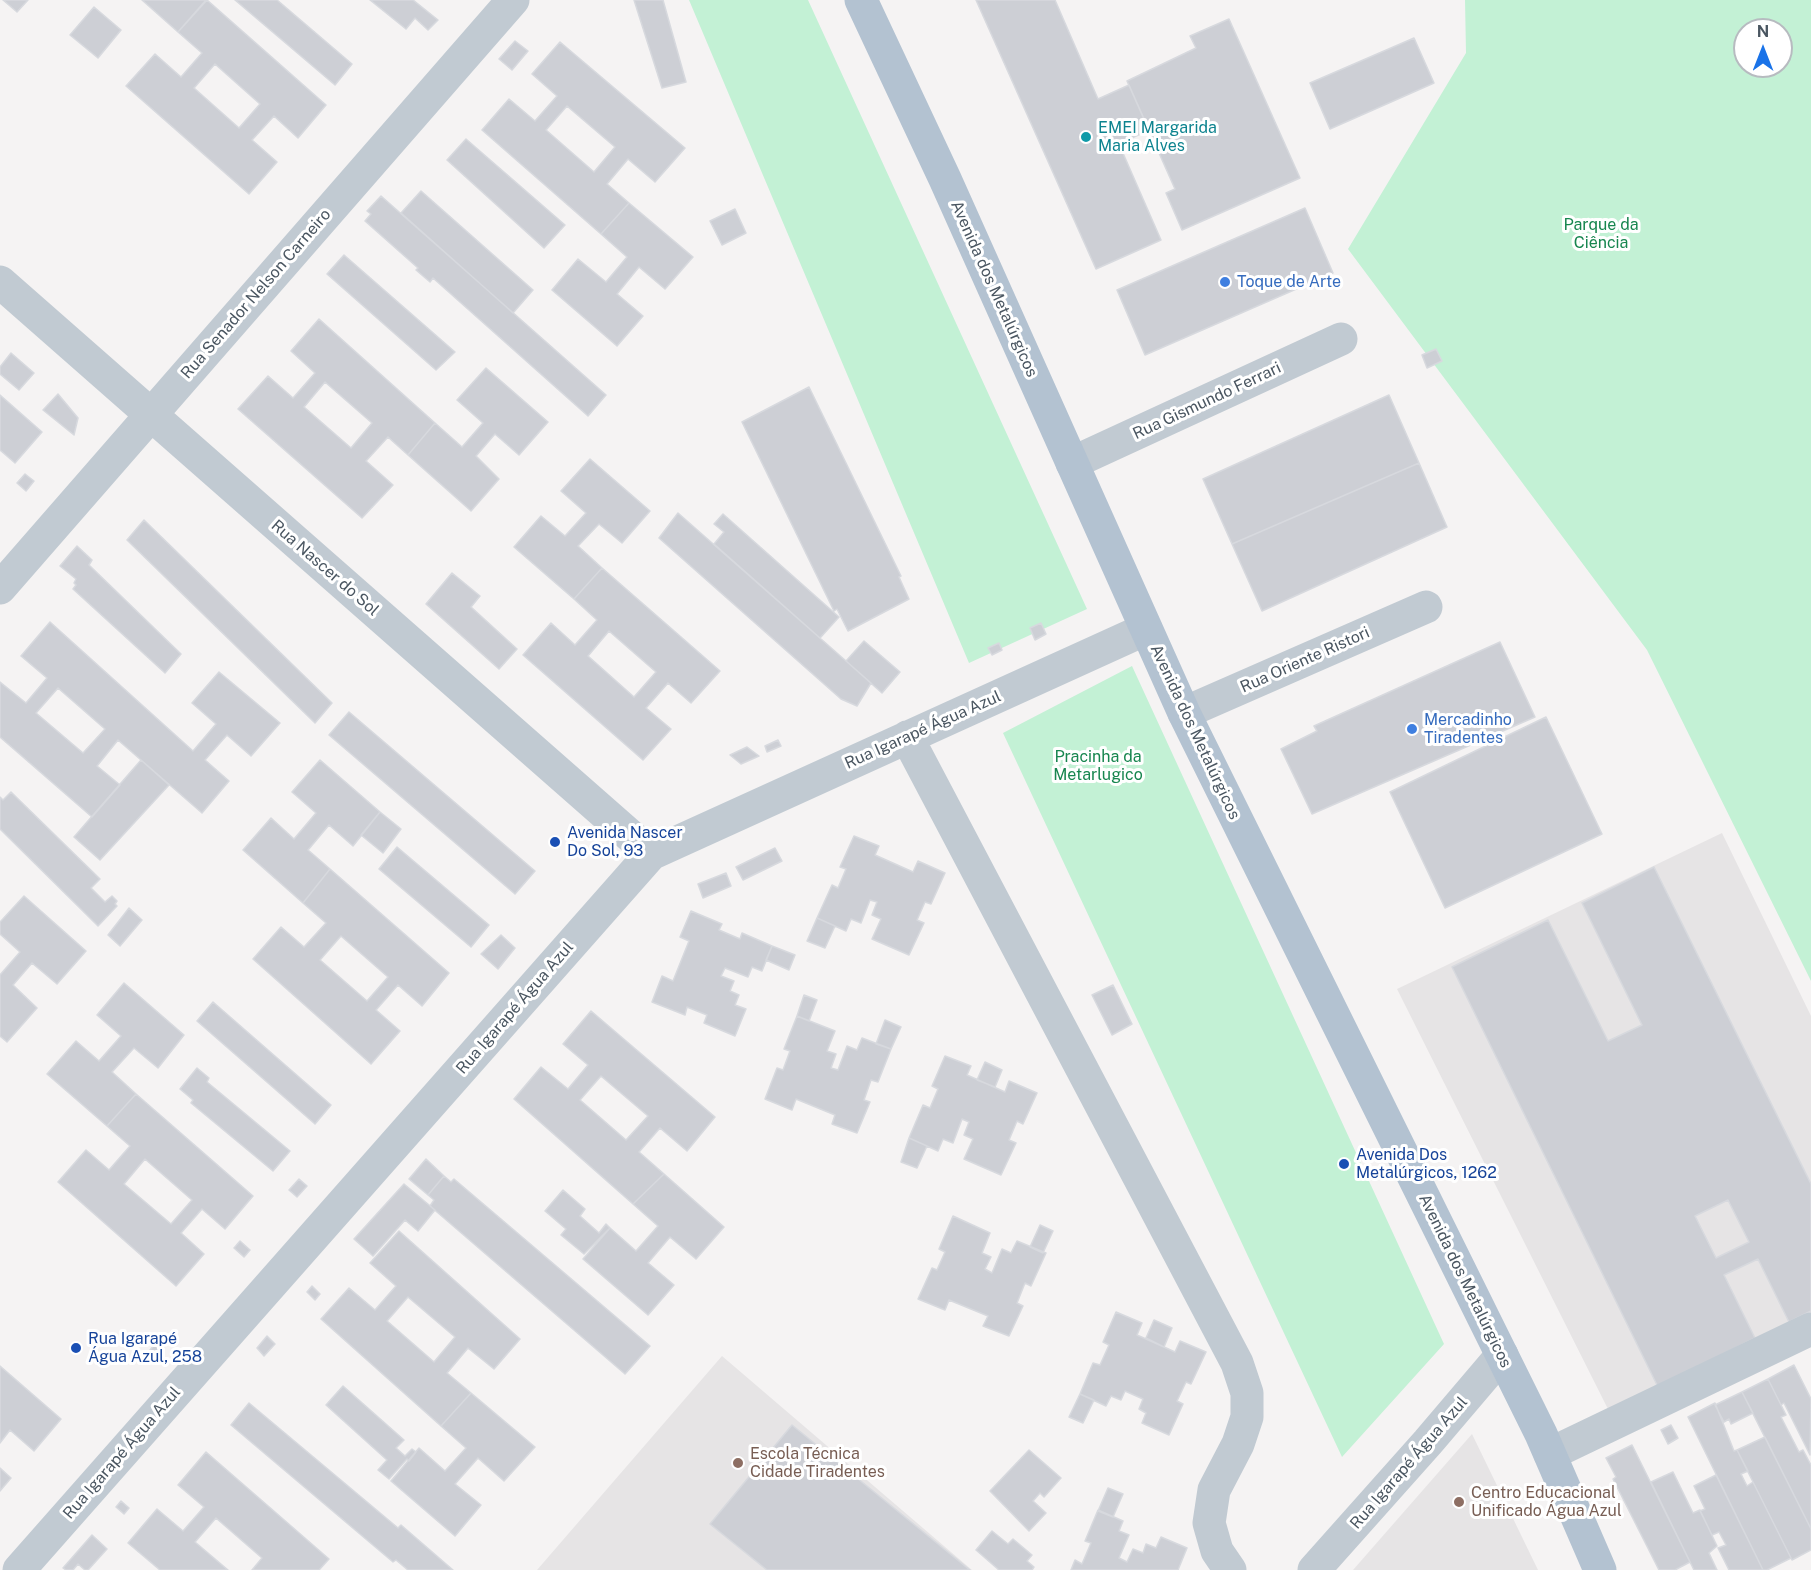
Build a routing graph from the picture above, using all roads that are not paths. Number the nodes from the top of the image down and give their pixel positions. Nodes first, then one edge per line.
1 (513, 0) edge
2 (861, 0) edge
3 (0, 282) edge
4 (1341, 339) dead end
5 (151, 415) junction
6 (1072, 463) junction
7 (0, 588) edge
8 (1426, 607) dead end
9 (1146, 629) junction
10 (1184, 713) junction
11 (908, 737) junction
12 (651, 854) junction
13 (1811, 1329) edge
14 (1502, 1355) junction
15 (1550, 1454) junction
16 (19, 1570) edge
17 (1230, 1570) edge
18 (1314, 1570) edge
19 (1600, 1570) edge

1 - 5 street, Rua Senador Nelson Carneiro
2 - 6 main road, Avenida dos Metalúrgicos
3 - 5 street, Rua Nascer do Sol
4 - 6 street, Rua Gismundo Ferrari
5 - 7 street, Rua Senador Nelson Carneiro
5 - 12 street, Rua Nascer do Sol
6 - 9 main road, Avenida dos Metalúrgicos
8 - 10 street, Rua Oriente Ristori
9 - 10 main road, Avenida dos Metalúrgicos
9 - 11 street, Rua Igarapé Água Azul
10 - 14 main road, Avenida dos Metalúrgicos
11 - 12 street, Rua Igarapé Água Azul
11 - 17 street
12 - 16 street, Rua Igarapé Água Azul
13 - 15 street
14 - 15 main road, Avenida dos Metalúrgicos
14 - 18 street, Rua Igarapé Água Azul
15 - 19 main road, Avenida dos Metalúrgicos

